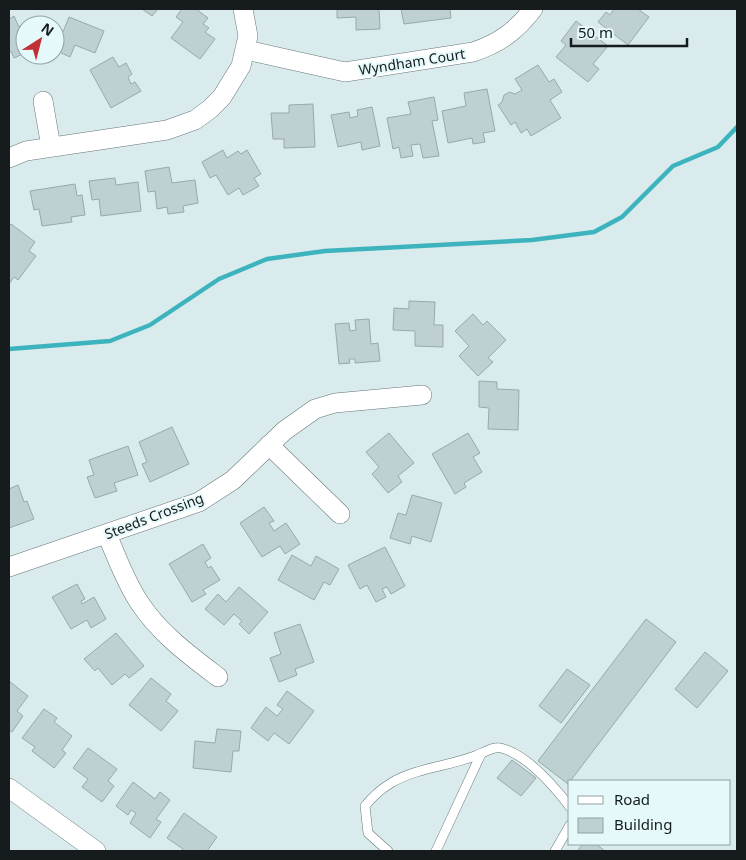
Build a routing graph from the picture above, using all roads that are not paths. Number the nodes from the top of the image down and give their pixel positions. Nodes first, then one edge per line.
1 (243, 9) edge
2 (533, 9) edge
3 (246, 50) junction
4 (42, 101) dead end
5 (51, 147) junction
6 (9, 158) edge
7 (422, 395) dead end
8 (269, 445) junction
9 (340, 514) dead end
10 (107, 535) junction
11 (9, 567) edge
12 (218, 677) dead end
13 (481, 754) junction
14 (9, 788) edge
15 (568, 805) edge
16 (568, 828) edge
17 (96, 851) edge
18 (388, 851) edge
19 (436, 851) edge
20 (555, 851) edge

1 - 3 street
2 - 3 street, Wyndham Court
3 - 5 street
4 - 5 street
5 - 6 street
7 - 8 street, Steeds Crossing
8 - 9 street
8 - 10 street, Steeds Crossing
10 - 11 street, Steeds Crossing
10 - 12 street
13 - 15 lane
13 - 18 lane
13 - 19 lane
14 - 17 street
16 - 20 lane

